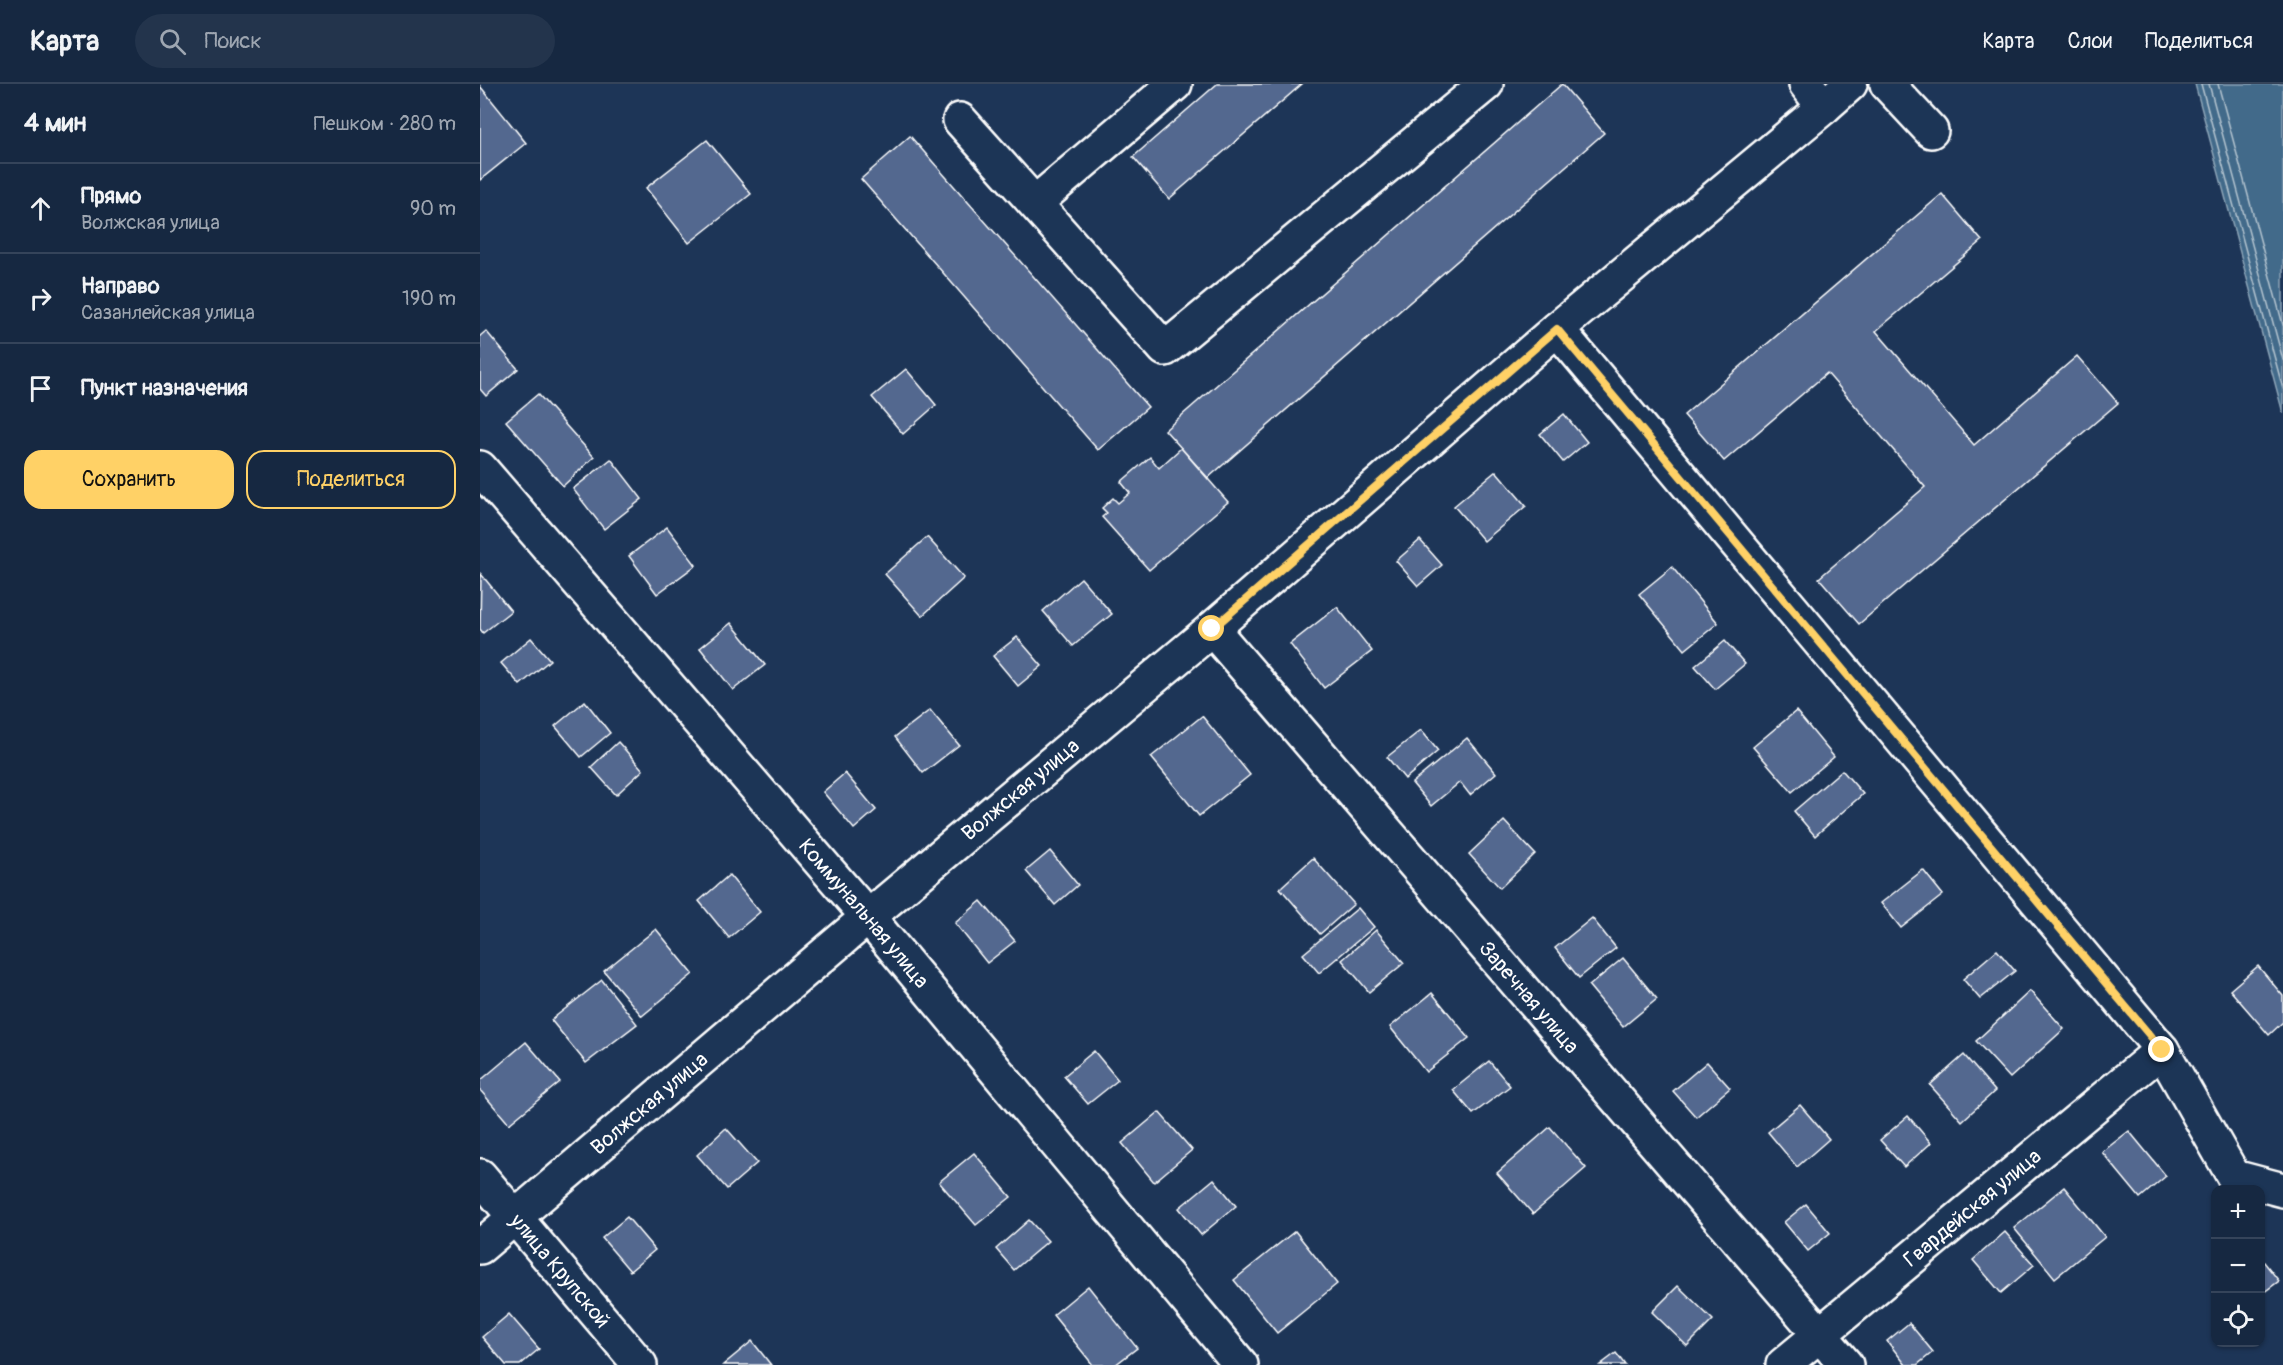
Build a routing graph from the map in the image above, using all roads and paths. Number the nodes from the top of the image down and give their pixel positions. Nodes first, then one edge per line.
1 (1175, 84) edge
2 (1486, 84) edge
3 (1850, 84) edge
4 (1887, 84) edge
5 (1815, 95) edge
6 (960, 120) dead end
7 (1931, 131) dead end
8 (1035, 203) junction
9 (1557, 329) junction
10 (480, 468) edge
11 (1212, 629) junction
12 (868, 916) junction
13 (2162, 1050) junction
14 (480, 1176) edge
15 (2283, 1190) edge
16 (515, 1217) junction
17 (480, 1247) edge
18 (1819, 1335) junction
19 (640, 1365) edge
20 (1241, 1365) edge
21 (1783, 1365) edge
22 (1846, 1365) edge

1 - 8 street
2 - 8 street
3 - 5 street, Волжская улица
4 - 7 street
5 - 9 street, Волжская улица
6 - 8 street
9 - 11 street, Волжская улица
9 - 13 street
10 - 12 street, Коммунальная улица
11 - 12 street, Волжская улица
11 - 18 street, Заречная улица
12 - 16 street, Волжская улица
12 - 20 street, Коммунальная улица
13 - 15 street
13 - 18 street, Гвардейская улица
14 - 16 street, улица Крупской
16 - 17 street, Волжская улица
16 - 19 street, улица Крупской
18 - 21 street, Гвардейская улица
18 - 22 street, Заречная улица

